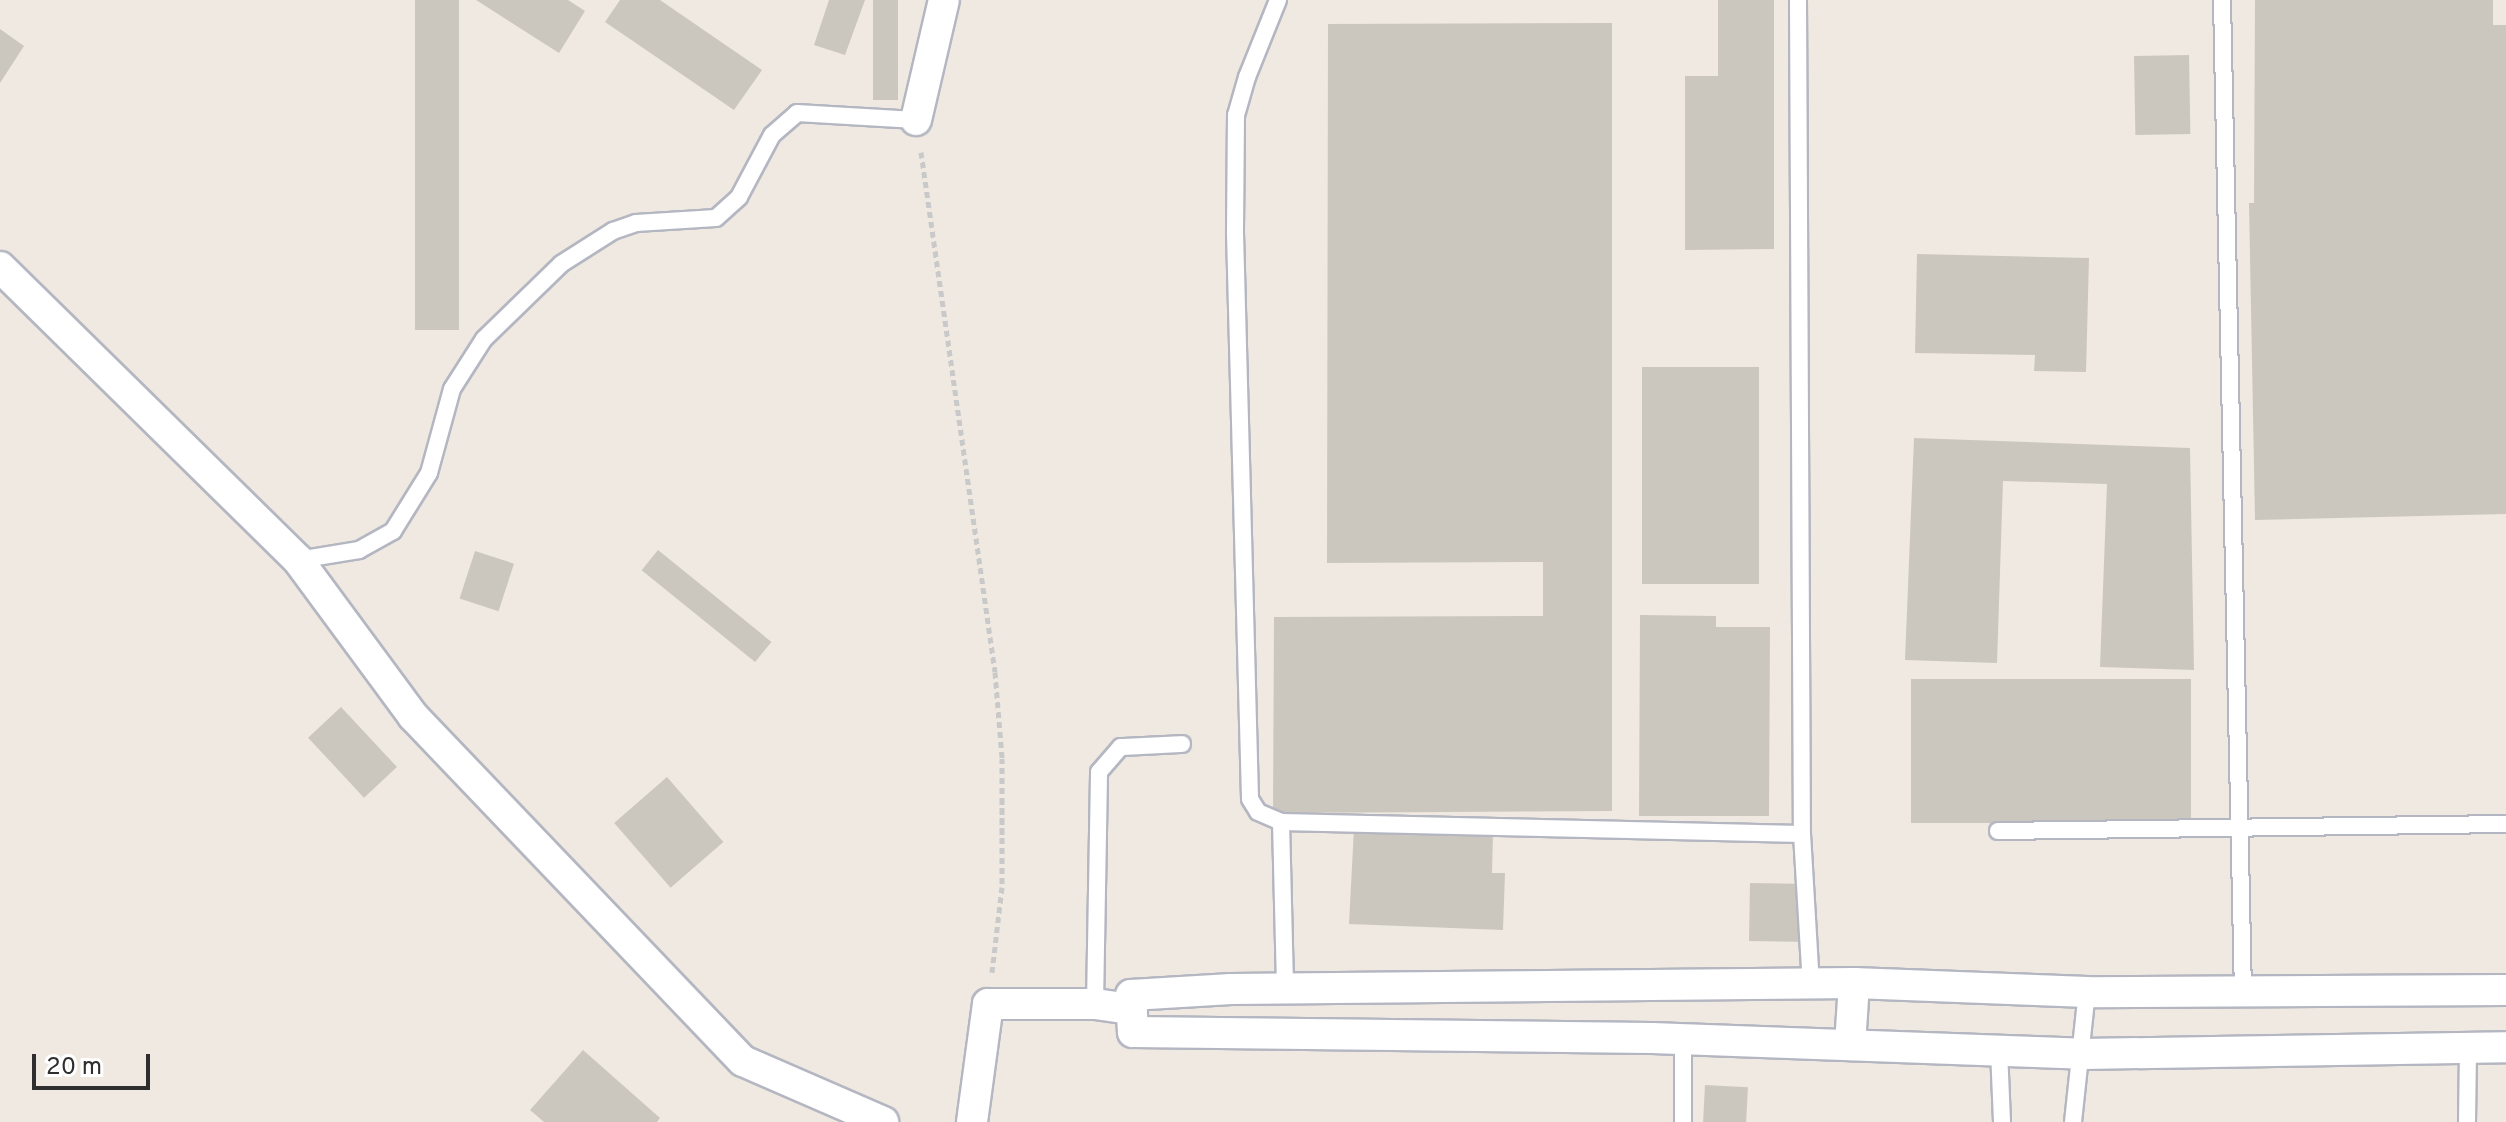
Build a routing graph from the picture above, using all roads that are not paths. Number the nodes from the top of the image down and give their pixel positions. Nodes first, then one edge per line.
1 (944, 0) edge
2 (1278, 0) edge
3 (1798, 0) edge
4 (2222, 0) edge
5 (916, 120) joint
6 (0, 267) edge
7 (298, 560) junction
8 (1182, 744) dead end
9 (1281, 822) junction
10 (2506, 824) edge
11 (2240, 829) junction
12 (1998, 831) dead end
13 (1802, 834) junction
14 (1854, 983) junction
15 (1811, 984) junction
16 (1285, 989) junction
17 (2506, 990) edge
18 (2087, 992) junction
19 (2243, 993) junction
20 (1095, 1004) junction
21 (1132, 1009) junction
22 (1683, 1040) junction
23 (1850, 1045) junction
24 (2506, 1047) edge
25 (2468, 1049) junction
26 (1999, 1050) junction
27 (2083, 1054) junction
28 (883, 1122) edge
29 (972, 1122) edge
30 (1683, 1122) edge
31 (2002, 1122) edge
32 (2073, 1122) edge
33 (2467, 1122) edge

1 - 5 street
2 - 9 lane
3 - 13 lane
4 - 11 lane
5 - 7 lane
6 - 7 street
7 - 28 street
8 - 20 lane
9 - 13 lane
9 - 16 lane
10 - 11 lane
11 - 12 lane
11 - 19 lane
13 - 15 lane
14 - 15 street
14 - 18 street
14 - 23 street
15 - 16 street
16 - 21 street
17 - 19 street
18 - 19 street
18 - 27 lane
20 - 21 street
20 - 29 street
21 - 22 street
22 - 23 street
22 - 30 lane
23 - 26 street
24 - 25 street
25 - 27 street
25 - 33 lane
26 - 27 street
26 - 31 lane
27 - 32 lane

